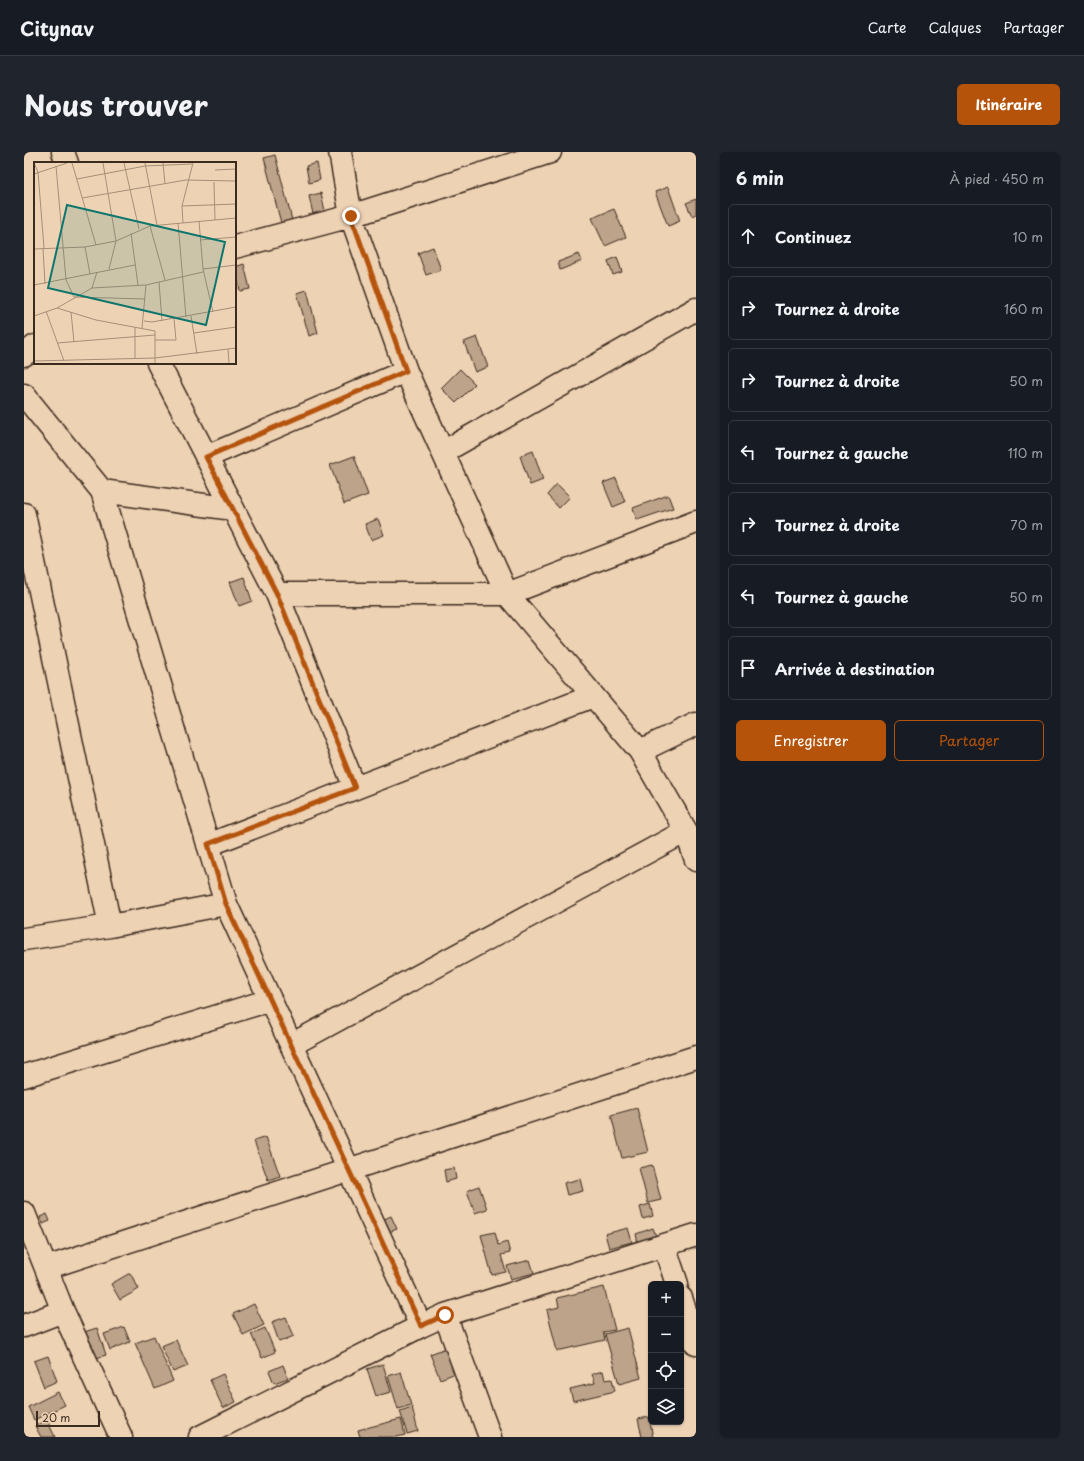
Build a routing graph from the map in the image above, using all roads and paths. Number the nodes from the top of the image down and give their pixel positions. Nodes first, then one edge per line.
1 (63, 152) edge
2 (340, 152) edge
3 (550, 152) edge
4 (67, 162) edge
5 (351, 216) junction
6 (236, 247) edge
7 (696, 309) edge
8 (34, 347) edge
9 (24, 355) edge
10 (159, 364) edge
11 (406, 371) junction
12 (24, 395) edge
13 (443, 452) junction
14 (206, 457) junction
15 (102, 491) junction
16 (233, 509) junction
17 (24, 514) edge
18 (696, 522) edge
19 (277, 594) junction
20 (507, 594) junction
21 (593, 696) junction
22 (696, 724) edge
23 (640, 752) junction
24 (355, 788) junction
25 (686, 830) junction
26 (208, 844) junction
27 (696, 860) edge
28 (226, 904) junction
29 (110, 926) junction
30 (24, 939) edge
31 (270, 1000) junction
32 (291, 1045) junction
33 (696, 1058) edge
34 (24, 1076) edge
35 (349, 1170) junction
36 (24, 1213) edge
37 (696, 1235) edge
38 (664, 1245) junction
39 (46, 1268) junction
40 (675, 1281) edge
41 (684, 1307) edge
42 (63, 1311) junction
43 (445, 1315) junction
44 (24, 1326) edge
45 (421, 1326) junction
46 (696, 1344) edge
47 (121, 1437) edge
48 (200, 1437) edge
49 (490, 1437) edge

1 - 4 street
2 - 5 street
3 - 5 street
5 - 6 street
5 - 11 street
7 - 13 street
8 - 9 street
10 - 14 street
11 - 13 street
11 - 14 street
12 - 15 street
13 - 20 street
14 - 16 street
15 - 16 street
15 - 26 street
16 - 19 street
17 - 29 street
18 - 20 street
19 - 20 street
19 - 24 street
20 - 21 street
21 - 23 street
21 - 24 street
22 - 23 street
23 - 25 street
24 - 26 street
25 - 27 street
25 - 32 street
26 - 28 street
28 - 29 street
28 - 31 street
29 - 30 street
31 - 32 street
31 - 34 street
32 - 35 street
33 - 35 street
35 - 39 street
35 - 45 street
36 - 39 street
37 - 38 street
38 - 40 street
38 - 43 street
39 - 42 street
41 - 46 street
42 - 44 street
42 - 47 street
43 - 45 street
43 - 49 street
45 - 48 street

